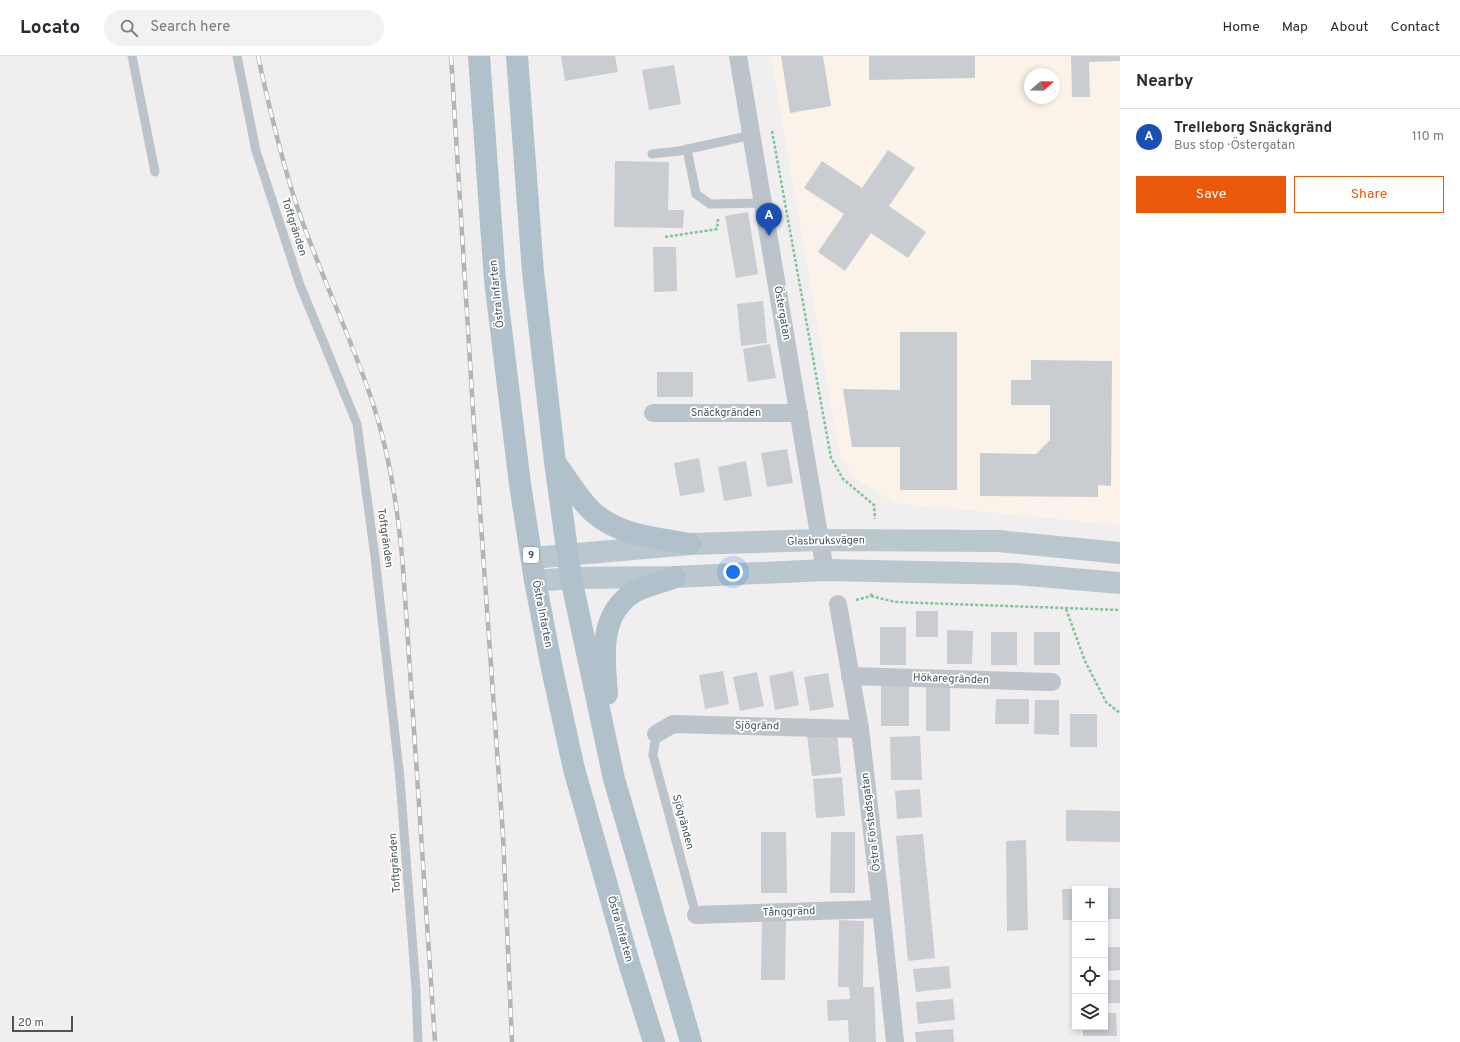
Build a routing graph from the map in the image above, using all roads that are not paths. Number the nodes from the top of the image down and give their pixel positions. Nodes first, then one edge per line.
1 (132, 56) edge
2 (237, 56) edge
3 (479, 56) edge
4 (517, 56) edge
5 (738, 56) edge
6 (752, 135) junction
7 (687, 149) junction
8 (652, 154) dead end
9 (155, 172) dead end
10 (763, 203) junction
11 (799, 412) junction
12 (653, 413) dead end
13 (555, 462) junction
14 (820, 540) junction
15 (690, 544) junction
16 (1120, 553) edge
17 (567, 555) junction
18 (532, 558) junction
19 (825, 570) junction
20 (571, 578) junction
21 (675, 578) junction
22 (535, 581) junction
23 (1120, 583) edge
24 (838, 604) road end
25 (850, 676) junction
26 (1052, 682) dead end
27 (860, 729) junction
28 (656, 734) joint
29 (614, 779) junction
30 (881, 910) junction
31 (696, 915) joint
32 (418, 1042) edge
33 (654, 1042) edge
34 (691, 1042) edge
35 (895, 1042) edge

1 - 9 lane
2 - 32 lane, Toftgränden
3 - 18 main road, Östra Infarten / 9
4 - 13 main road
5 - 6 street, Östergatan
6 - 7 lane
6 - 10 street, Östergatan
7 - 8 lane
7 - 10 lane
10 - 11 street, Östergatan
11 - 12 street, Snäckgränden
11 - 14 street, Östergatan
13 - 15 main road
13 - 17 main road
14 - 15 main road, Glasbruksvägen
14 - 16 main road, Glasbruksvägen
14 - 19 street, Östergatan
15 - 17 main road, Glasbruksvägen
17 - 18 main road, Glasbruksvägen
17 - 20 main road
18 - 22 main road, Östra Infarten / 9
19 - 21 main road
19 - 23 main road
20 - 21 main road
20 - 22 main road
20 - 29 main road
21 - 29 main road
22 - 33 main road, Östra Infarten / 9
24 - 25 street, Östra Förstadsgatan
25 - 26 street, Hökaregränden
25 - 27 street, Östra Förstadsgatan
27 - 28 street, Sjögränd
27 - 30 street, Östra Förstadsgatan
28 - 31 lane, Sjögränden
29 - 34 main road
30 - 31 street, Tånggränd
30 - 35 street, Östra Förstadsgatan

